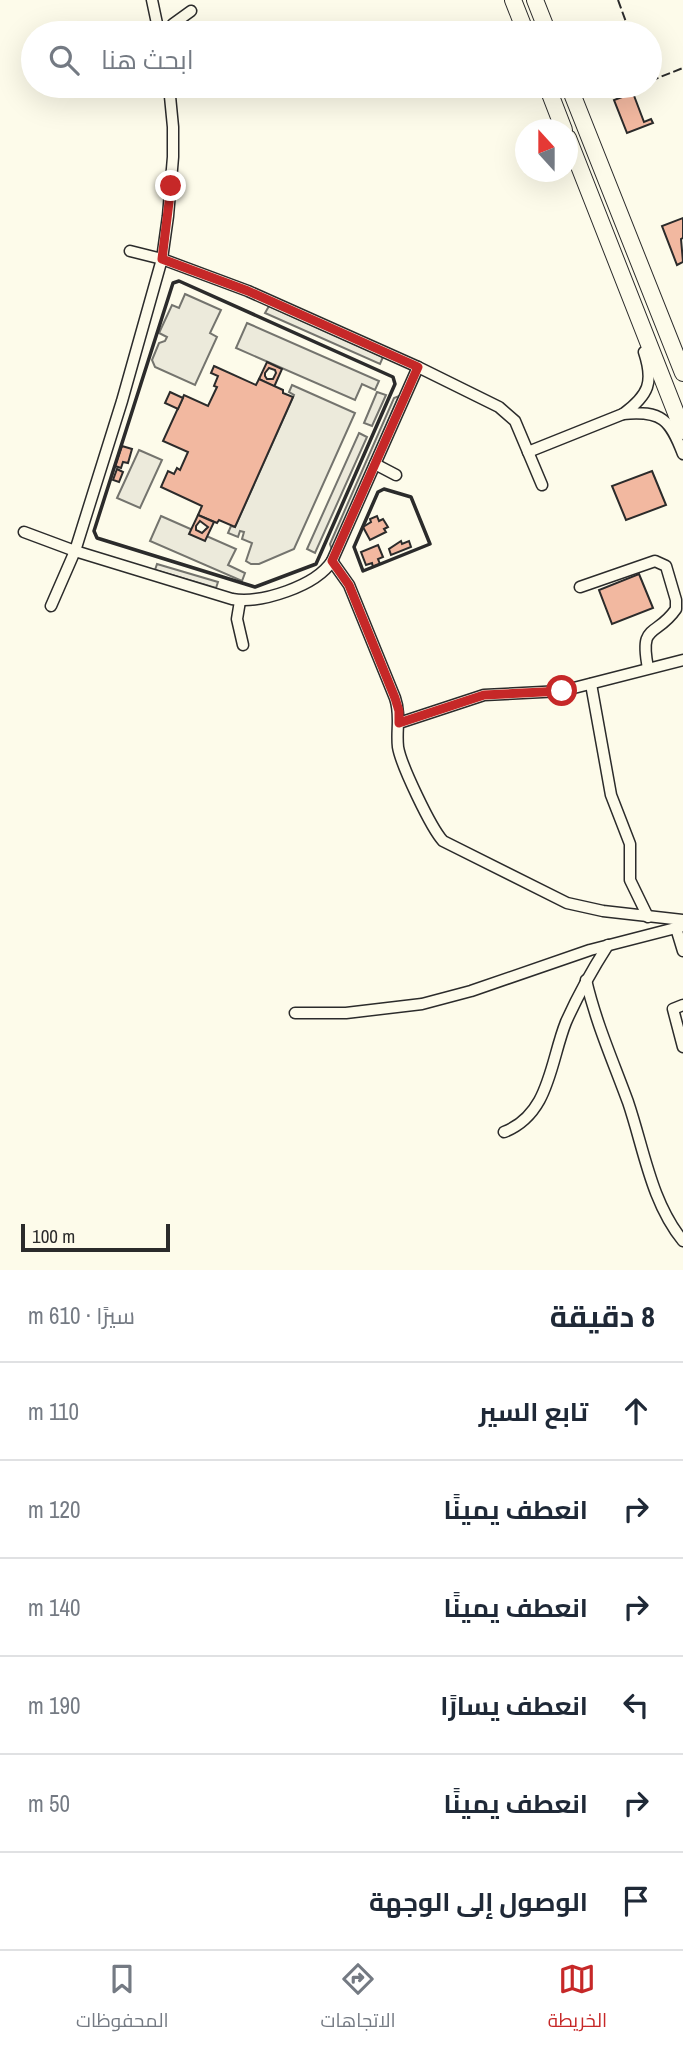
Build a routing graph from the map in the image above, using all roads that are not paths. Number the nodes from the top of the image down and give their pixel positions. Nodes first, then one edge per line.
1 (152, 0) edge
2 (513, 2) edge
3 (536, 2) edge
4 (191, 11) dead end
5 (156, 21) edge
6 (176, 21) edge
7 (521, 21) edge
8 (543, 21) edge
9 (170, 98) edge
10 (552, 98) edge
11 (574, 98) edge
12 (560, 119) edge
13 (578, 163) edge
14 (130, 251) dead end
15 (162, 259) junction
16 (639, 318) junction
17 (418, 367) junction
18 (683, 373) edge
19 (623, 414) junction
20 (683, 431) edge
21 (528, 452) junction
22 (683, 454) edge
23 (375, 464) junction
24 (396, 475) dead end
25 (542, 485) dead end
26 (24, 532) dead end
27 (75, 551) junction
28 (332, 561) junction
29 (580, 587) dead end
30 (240, 601) junction
31 (51, 606) dead end
32 (243, 645) dead end
33 (683, 660) edge
34 (648, 668) junction
35 (591, 684) junction
36 (399, 723) junction
37 (648, 917) junction
38 (681, 925) edge
39 (608, 945) junction
40 (683, 951) edge
41 (586, 980) junction
42 (683, 1005) edge
43 (295, 1013) dead end
44 (683, 1047) edge
45 (504, 1132) dead end
46 (683, 1241) edge

1 - 5 street
2 - 3 highway
2 - 7 highway
3 - 8 highway
4 - 6 street
9 - 15 street
10 - 12 highway
11 - 18 highway
13 - 16 highway
14 - 15 street
15 - 17 street
15 - 27 street
16 - 19 street
16 - 20 highway
17 - 21 street
17 - 23 street
19 - 21 street
19 - 22 street
21 - 25 street
23 - 24 street
23 - 28 street
26 - 27 street
27 - 30 street
27 - 31 street
28 - 30 street
28 - 36 street
29 - 34 street
30 - 32 street
33 - 34 street
34 - 35 street
35 - 36 street
35 - 37 street
36 - 37 street
37 - 38 street
38 - 39 street
38 - 40 street
39 - 41 street
39 - 43 street
41 - 45 street
41 - 46 street
42 - 44 street

